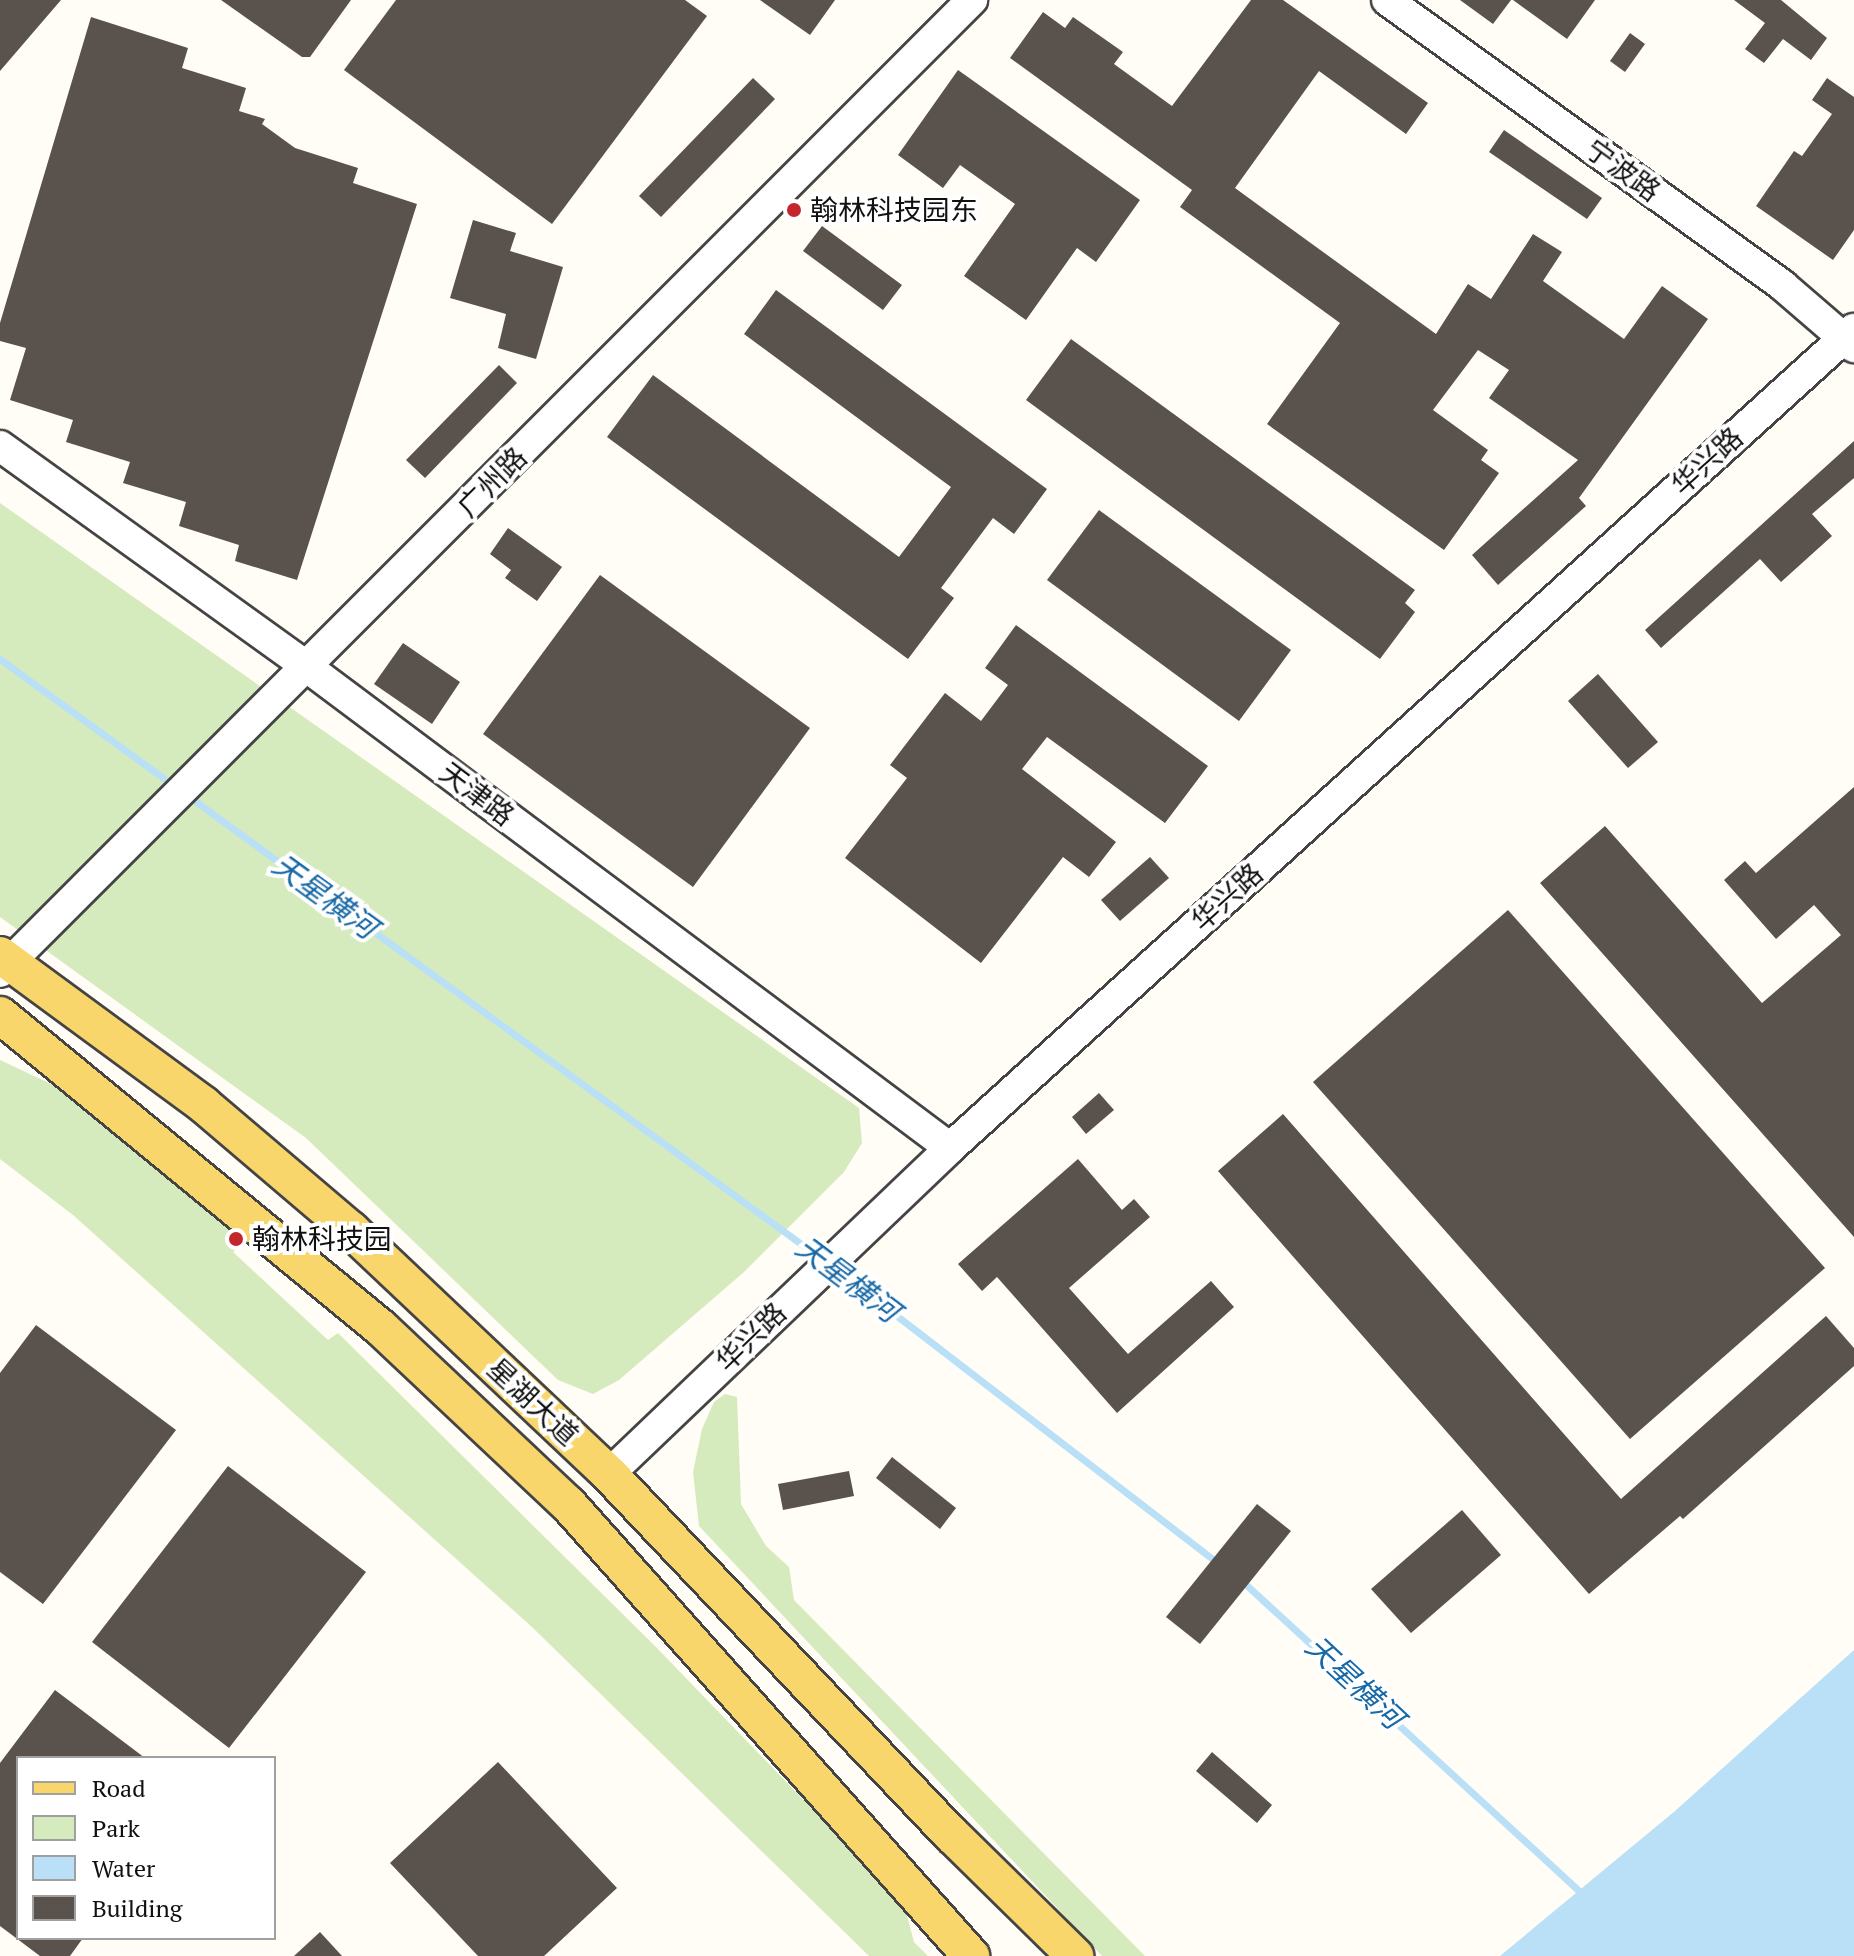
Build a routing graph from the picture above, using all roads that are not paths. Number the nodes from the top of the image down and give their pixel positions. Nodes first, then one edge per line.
1 (972, 0) edge
2 (1387, 0) edge
3 (1851, 337) edge
4 (0, 446) edge
5 (307, 667) junction
6 (3, 963) edge
7 (0, 1015) edge
8 (950, 1148) junction
9 (609, 1474) junction
10 (970, 1954) edge
11 (1075, 1956) edge

1 - 5 street, 广州路
2 - 3 street, 宁波路
3 - 8 street, 华兴路
4 - 5 street, 天津路
5 - 6 street, 广州路
5 - 8 street, 天津路
6 - 9 main road, 星湖大道
7 - 10 main road, 星湖大道
8 - 9 street, 华兴路
9 - 11 main road, 星湖大道

